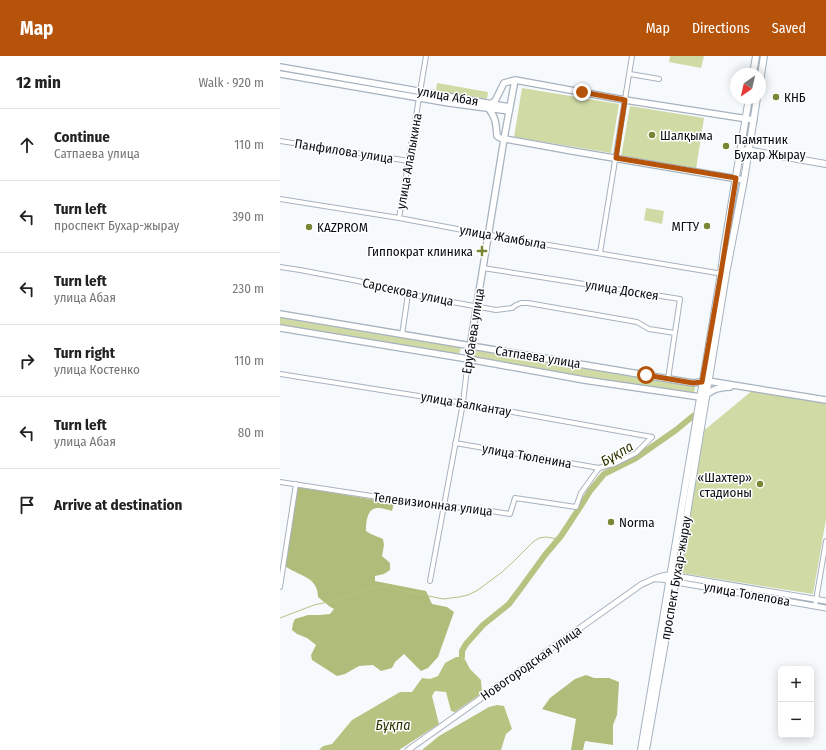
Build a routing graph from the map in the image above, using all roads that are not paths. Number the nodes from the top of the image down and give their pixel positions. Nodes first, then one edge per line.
1 (426, 56) edge
2 (632, 56) edge
3 (756, 56) edge
4 (764, 56) edge
5 (280, 67) edge
6 (755, 68) edge
7 (762, 68) edge
8 (280, 74) edge
9 (630, 74) junction
10 (659, 79) dead end
11 (515, 80) junction
12 (420, 91) junction
13 (419, 98) junction
14 (625, 100) junction
15 (749, 104) edge
16 (756, 104) edge
17 (489, 106) junction
18 (509, 109) junction
19 (746, 119) junction
20 (754, 120) junction
21 (504, 139) junction
22 (280, 141) edge
23 (741, 149) junction
24 (749, 151) junction
25 (616, 158) junction
26 (408, 162) junction
27 (826, 164) edge
28 (736, 178) junction
29 (744, 180) junction
30 (280, 199) edge
31 (399, 218) junction
32 (488, 235) junction
33 (600, 253) junction
34 (280, 267) edge
35 (483, 268) junction
36 (723, 274) junction
37 (408, 294) junction
38 (477, 306) junction
39 (280, 314) edge
40 (280, 328) edge
41 (675, 333) junction
42 (402, 334) junction
43 (470, 346) junction
44 (468, 359) junction
45 (280, 374) edge
46 (668, 379) junction
47 (705, 382) junction
48 (736, 386) junction
49 (703, 396) junction
50 (826, 400) edge
51 (463, 403) junction
52 (455, 443) junction
53 (600, 468) junction
54 (280, 482) edge
55 (296, 484) junction
56 (443, 506) junction
57 (826, 541) edge
58 (673, 579) junction
59 (430, 581) dead end
60 (280, 587) edge
61 (816, 599) junction
62 (826, 601) edge
63 (815, 606) junction
64 (826, 608) edge
65 (646, 736) junction
66 (408, 750) edge
67 (641, 750) edge
68 (646, 750) edge

1 - 12 street, улица Алалыкина
2 - 9 street
3 - 6 main road
4 - 7 main road
5 - 12 main road, улица Абая
8 - 13 main road, улица Абая
9 - 10 street
9 - 14 street
11 - 14 main road
11 - 17 main road, улица Абая
11 - 18 main road, Ерубаева улица
12 - 13 street, улица Алалыкина
12 - 17 main road, улица Абая
13 - 17 main road, улица Абая
13 - 26 street, улица Алалыкина
14 - 19 main road
14 - 25 street
15 - 19 main road, проспект Бухар-жырау
16 - 20 main road, проспект Бухар-жырау
17 - 18 main road
17 - 21 main road, улица Абая
18 - 21 main road, Ерубаева улица
19 - 20 main road
19 - 23 main road, проспект Бухар-жырау
20 - 24 main road, проспект Бухар-жырау
21 - 25 main road
21 - 32 main road, Ерубаева улица
22 - 26 street, Панфилова улица
23 - 24 main road
23 - 28 main road, проспект Бухар-жырау
24 - 27 main road
24 - 29 main road, проспект Бухар-жырау
25 - 28 main road
25 - 33 street
26 - 31 street, улица Алалыкина
28 - 29 main road
28 - 36 main road, проспект Бухар-жырау
29 - 36 main road, проспект Бухар-жырау
30 - 31 street, улица Жамбыла
31 - 32 street, улица Жамбыла
32 - 33 street, улица Жамбыла
32 - 35 main road, Ерубаева улица
33 - 36 street, улица Жамбыла
34 - 37 street, Сарсекова улица
35 - 38 main road, Ерубаева улица
35 - 41 street, улица Доскея
36 - 47 main road, проспект Бухар-жырау
37 - 38 street, Сарсекова улица
37 - 42 street
38 - 41 street, Сарсекова улица
38 - 43 main road, Ерубаева улица
39 - 42 main road, Сатпаева улица
40 - 44 main road, Сатпаева улица
41 - 46 street, улица Доскея
42 - 43 main road, Сатпаева улица
43 - 44 main road, Ерубаева улица
43 - 46 main road, Сатпаева улица
44 - 49 main road, Сатпаева улица
44 - 51 street, Ерубаева улица
45 - 51 street, улица Балкантау
46 - 47 main road, Сатпаева улица
47 - 48 main road, Сатпаева улица
47 - 49 main road, проспект Бухар-жырау
48 - 49 main road
48 - 50 main road, Сатпаева улица
49 - 58 main road, проспект Бухар-жырау
51 - 52 street, Ерубаева улица
51 - 53 street, улица Балкантау
52 - 53 street, улица Тюленина
52 - 56 street, Ерубаева улица
53 - 56 street, Телевизионная улица
54 - 55 street, Телевизионная улица
55 - 56 street, Телевизионная улица
55 - 60 street
56 - 59 street, Ерубаева улица
57 - 61 street
58 - 61 street, улица Толепова
58 - 63 street, улица Толепова
58 - 65 main road, проспект Бухар-жырау
58 - 66 street, Новогородская улица
61 - 62 street, улица Толепова
61 - 63 street
63 - 64 street, улица Толепова
65 - 67 main road, проспект Бухар-жырау
65 - 68 main road, проспект Бухар-жырау

